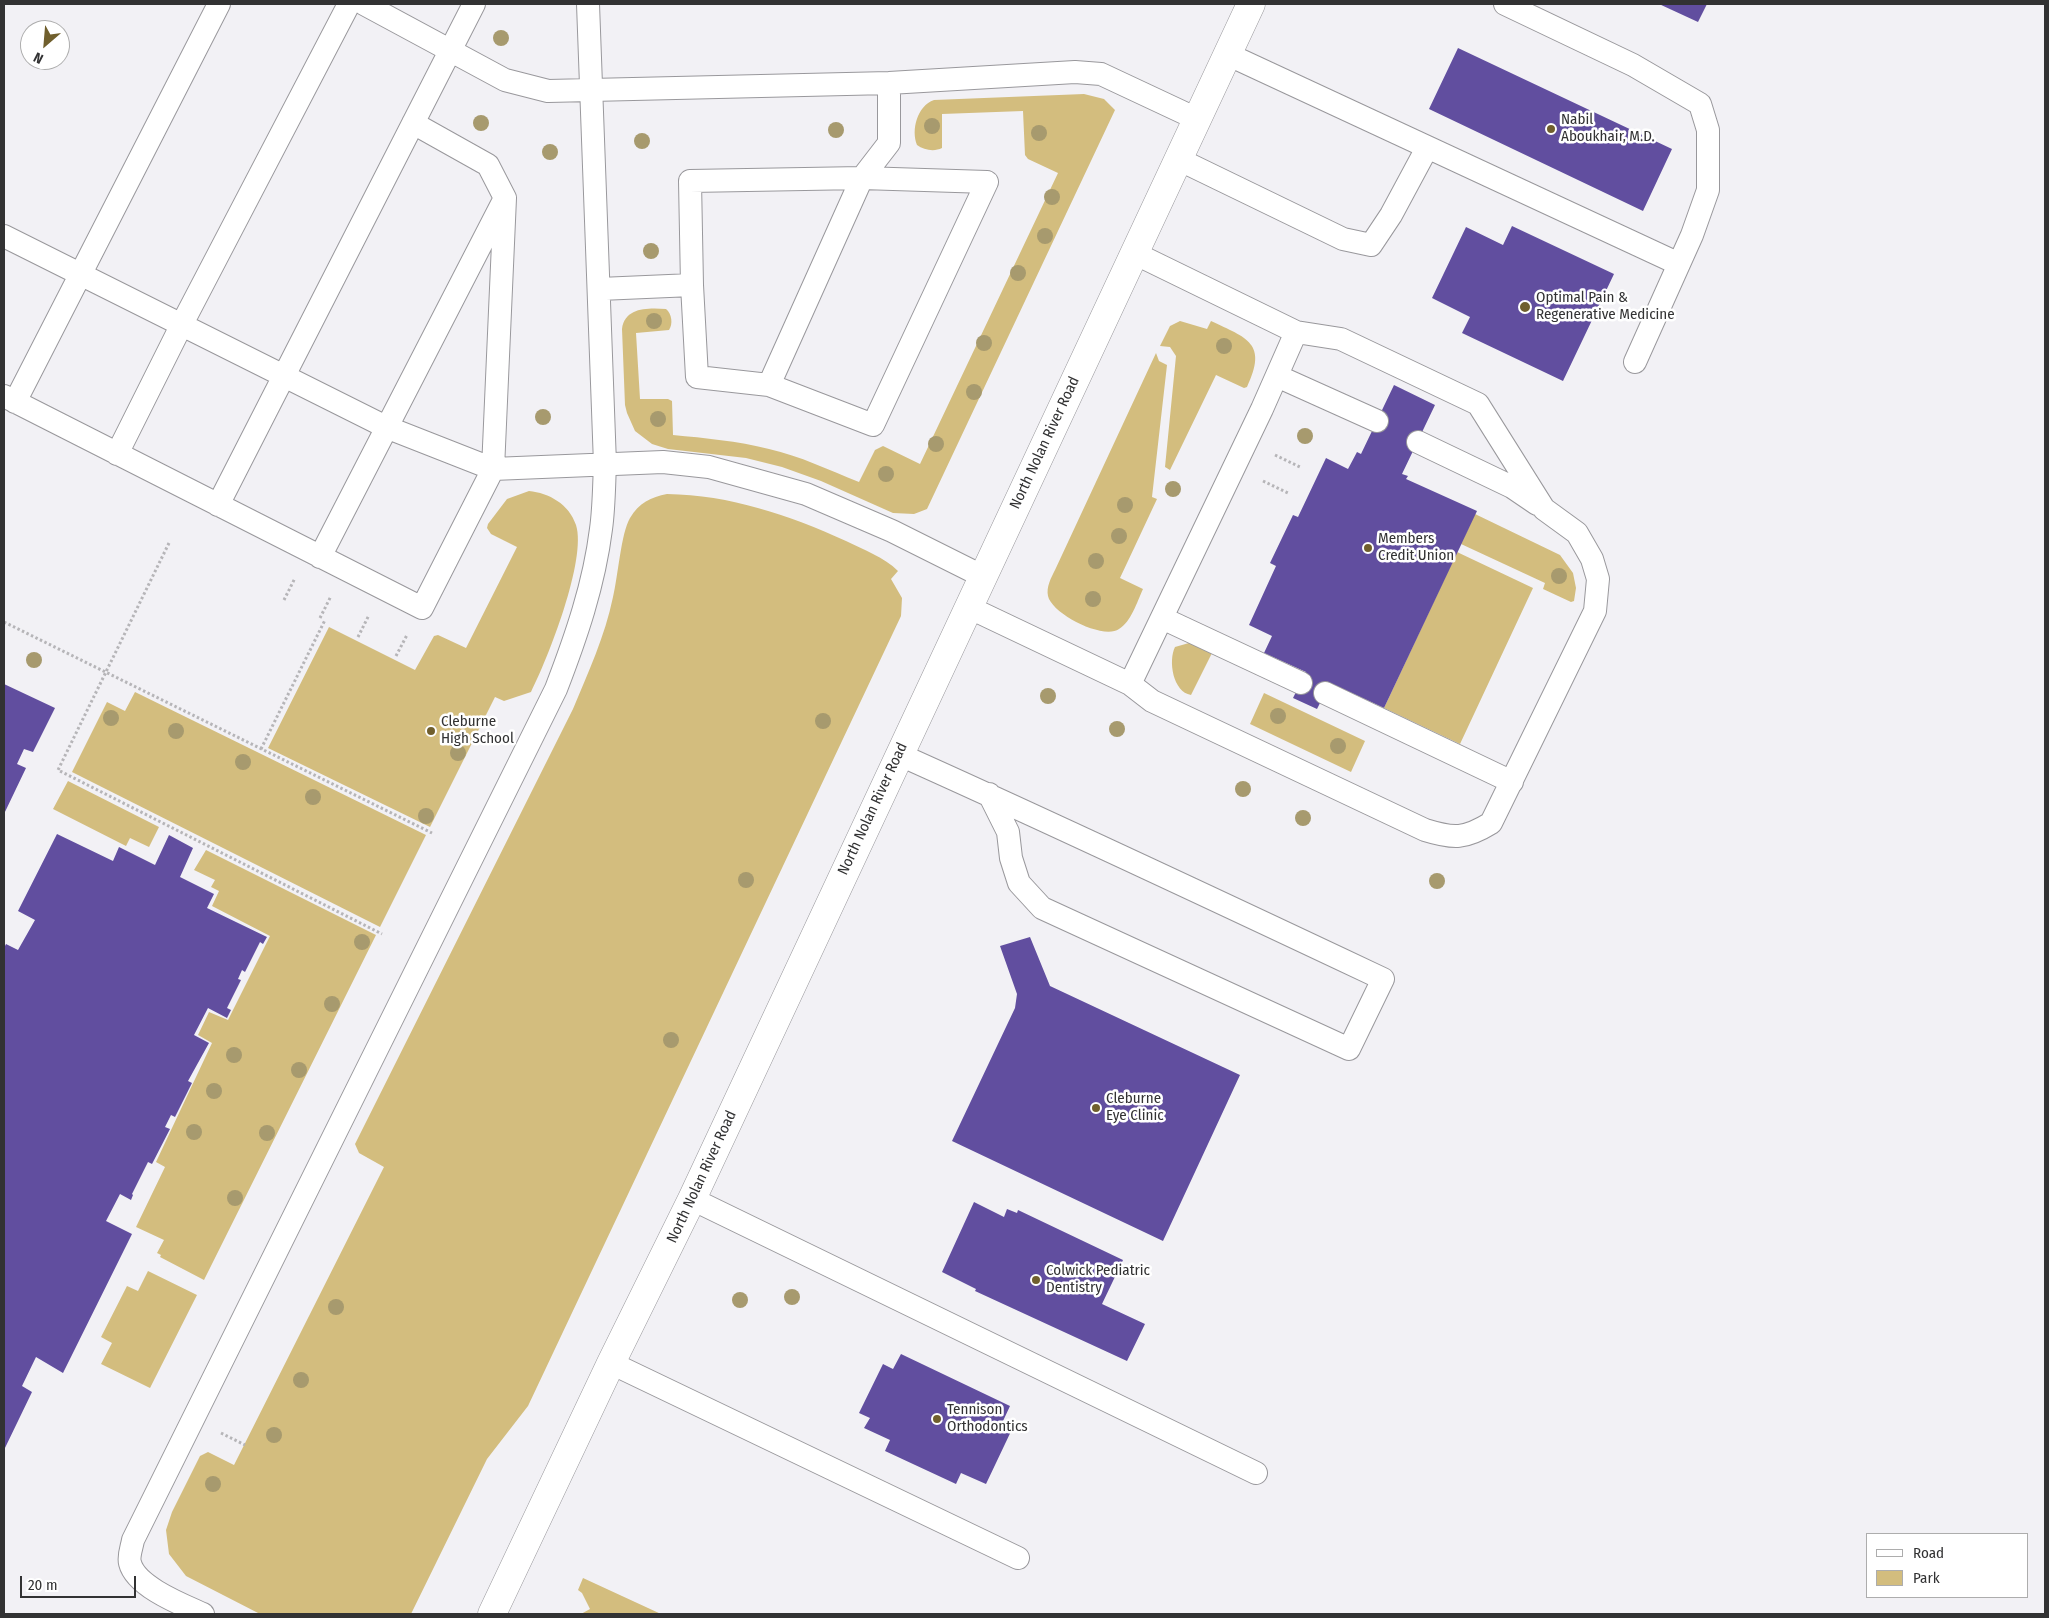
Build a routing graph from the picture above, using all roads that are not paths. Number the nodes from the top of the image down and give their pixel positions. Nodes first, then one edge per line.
1 (219, 4) edge
2 (349, 4) edge
3 (364, 4) edge
4 (474, 4) edge
5 (588, 4) edge
6 (1251, 4) edge
7 (1505, 4) edge
8 (451, 49) junction
9 (1227, 54) junction
10 (889, 83) junction
11 (592, 91) junction
12 (1198, 119) junction
13 (413, 123) junction
14 (1427, 148) junction
15 (1178, 159) junction
16 (862, 178) junction
17 (506, 198) junction
18 (4, 236) edge
19 (1134, 253) junction
20 (1678, 264) junction
21 (79, 274) junction
22 (692, 285) junction
23 (600, 289) junction
24 (182, 324) junction
25 (1296, 332) junction
26 (1635, 362) dead end
27 (283, 375) junction
28 (1277, 376) junction
29 (768, 385) junction
30 (9, 399) edge
31 (1377, 422) dead end
32 (386, 427) junction
33 (1418, 442) dead end
34 (117, 454) junction
35 (605, 464) junction
36 (493, 469) junction
37 (218, 505) junction
38 (1544, 509) junction
39 (320, 557) junction
40 (982, 576) junction
41 (968, 607) junction
42 (1162, 618) junction
43 (1301, 683) dead end
44 (1130, 684) junction
45 (1325, 694) dead end
46 (898, 754) junction
47 (1512, 782) junction
48 (990, 794) junction
49 (692, 1200) junction
50 (611, 1362) junction
51 (1256, 1473) dead end
52 (1018, 1558) dead end
53 (203, 1614) edge
54 (492, 1614) edge

1 - 21 lane
2 - 24 lane
3 - 8 lane
4 - 8 lane
5 - 11 lane
6 - 9 main road, North Nolan River Road
7 - 20 lane
8 - 11 lane
8 - 13 lane
9 - 12 main road, North Nolan River Road
9 - 14 lane
10 - 11 lane
10 - 12 lane
10 - 16 lane
11 - 23 lane
12 - 15 main road, North Nolan River Road
13 - 17 lane
13 - 27 lane
14 - 15 lane
14 - 20 lane
15 - 19 main road, North Nolan River Road
16 - 22 lane
16 - 29 lane
16 - 29 lane
17 - 32 lane
17 - 36 lane
18 - 21 lane
19 - 25 lane
19 - 40 main road, North Nolan River Road
20 - 26 lane
21 - 24 lane
21 - 30 lane
22 - 23 lane
22 - 29 lane
23 - 35 lane
24 - 27 lane
24 - 34 lane
25 - 28 lane
25 - 38 lane
27 - 32 lane
27 - 37 lane
28 - 31 lane
28 - 42 lane
30 - 34 lane
32 - 36 lane
32 - 39 lane
33 - 38 lane
34 - 37 lane
35 - 36 lane
35 - 40 lane
35 - 53 lane
36 - 39 lane
37 - 39 lane
38 - 47 lane
40 - 41 main road, North Nolan River Road
41 - 44 lane
41 - 46 main road, North Nolan River Road
42 - 43 lane
42 - 44 lane
44 - 47 lane
45 - 47 lane
46 - 48 lane
46 - 49 main road, North Nolan River Road
48 - 48 lane
49 - 50 main road, North Nolan River Road
49 - 51 lane
50 - 52 lane
50 - 54 main road, North Nolan River Road

